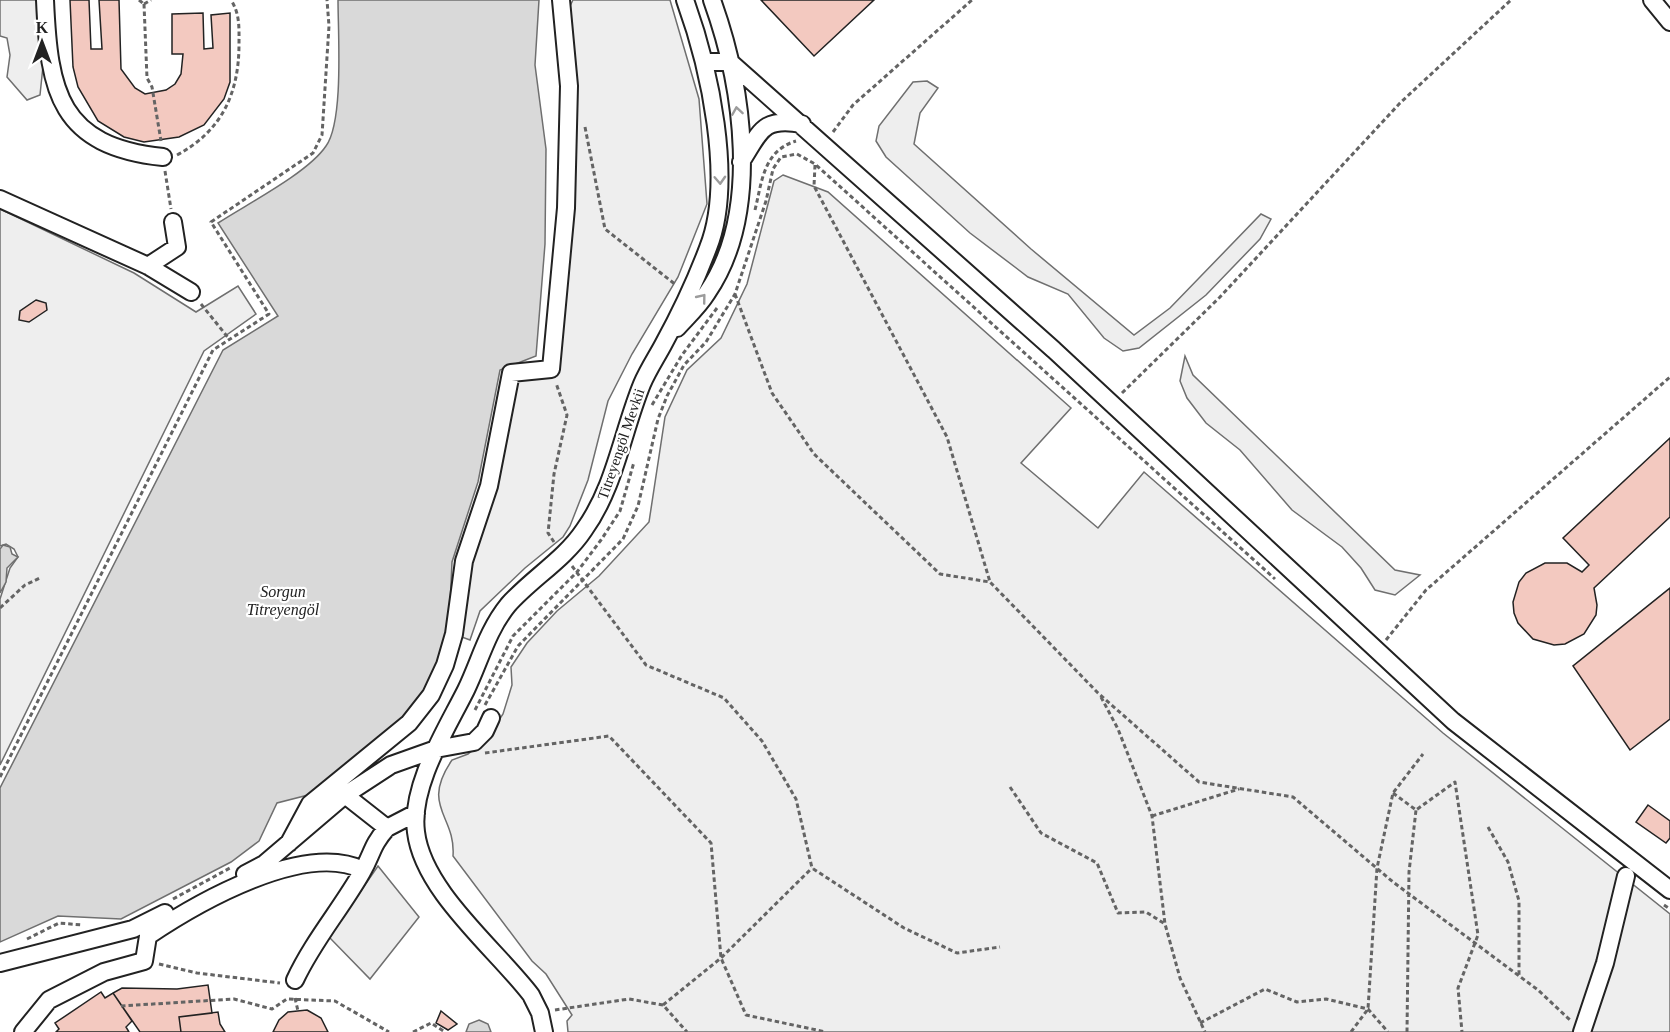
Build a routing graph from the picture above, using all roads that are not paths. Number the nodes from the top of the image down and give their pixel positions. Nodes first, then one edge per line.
1 (45, 0) edge
2 (561, 0) edge
3 (685, 0) edge
4 (711, 0) edge
5 (1652, 0) edge
6 (1670, 22) edge
7 (704, 62) junction
8 (730, 62) junction
9 (803, 124) junction
10 (163, 157) road end
11 (741, 162) junction
12 (0, 199) edge
13 (173, 222) road end
14 (148, 266) junction
15 (191, 292) road end
16 (665, 342) junction
17 (486, 714) road end
18 (436, 749) junction
19 (345, 795) junction
20 (416, 813) junction
21 (387, 828) junction
22 (289, 843) junction
23 (363, 870) junction
24 (1626, 876) dead end
25 (1670, 890) edge
26 (0, 963) edge
27 (295, 980) road end
28 (1578, 1029) edge
29 (23, 1032) edge
30 (544, 1032) edge

1 - 10 street
2 - 22 street
3 - 7 street, Titreyengöl Mevkii
4 - 8 street, Titreyengöl Mevkii
5 - 6 street
7 - 8 street
7 -> 16 street, Titreyengöl Mevkii
8 - 9 street
11 -> 8 street, Titreyengöl Mevkii
9 - 11 street
9 - 25 street
16 -> 11 street, Titreyengöl Mevkii
12 - 14 street
13 - 14 street
14 - 15 street
16 - 18 street, Titreyengöl Mevkii
17 - 18 street
18 - 19 street
18 - 20 street, Titreyengöl Mevkii
19 - 21 street
19 - 22 street
20 - 21 street
20 - 30 street, Titreyengöl Mevkii
21 - 23 street
22 - 26 street
23 - 27 street
23 - 29 street
24 - 28 street

